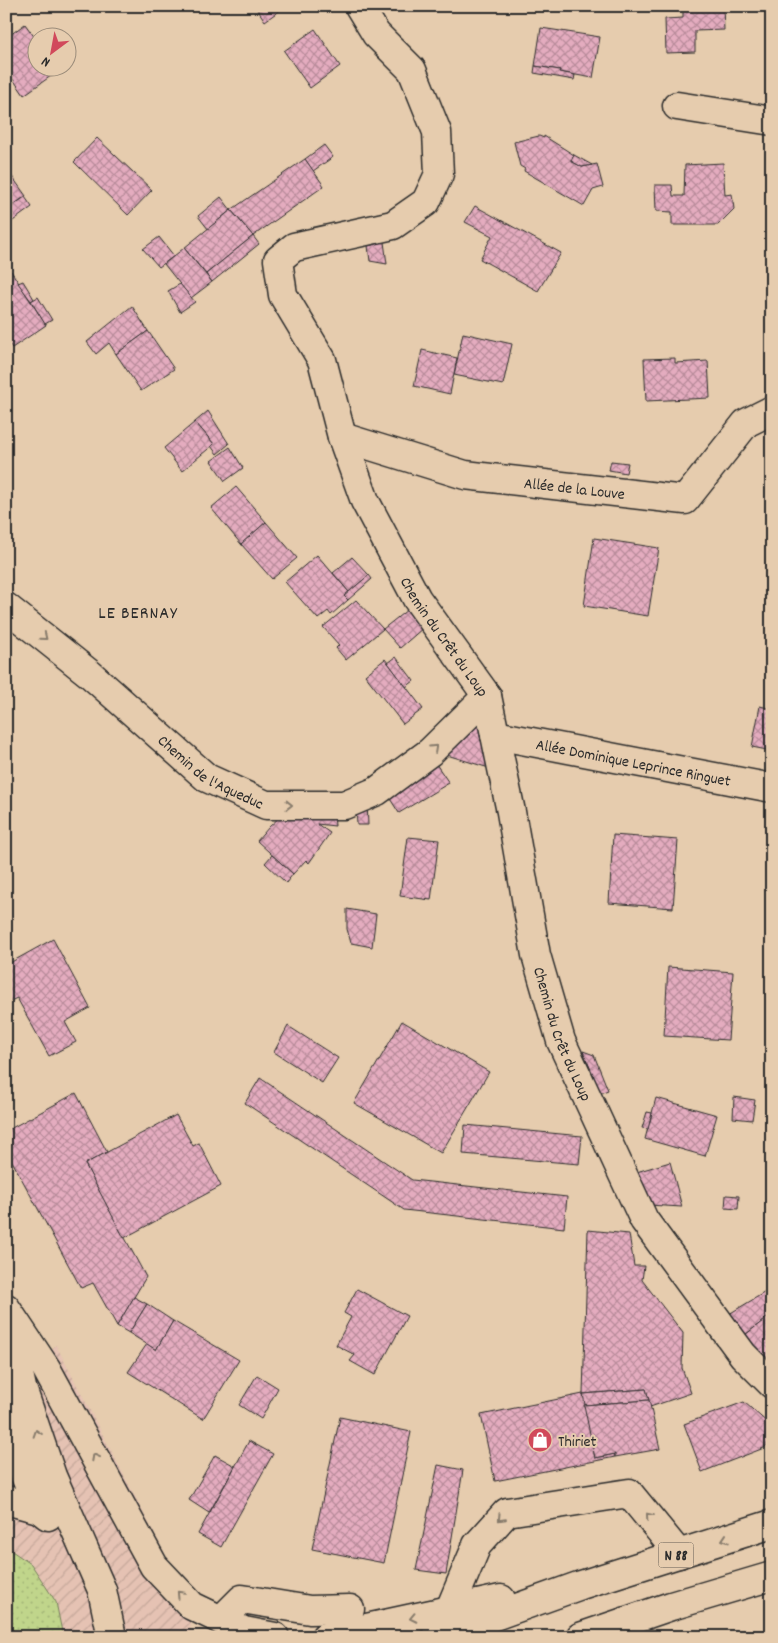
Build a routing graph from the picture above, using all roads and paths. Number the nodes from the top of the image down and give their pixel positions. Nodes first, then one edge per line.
1 (359, 6) edge
2 (677, 106) dead end
3 (772, 121) edge
4 (772, 410) edge
5 (342, 437) junction
6 (6, 607) edge
7 (487, 696) junction
8 (495, 735) junction
9 (772, 788) edge
10 (6, 1308) edge
11 (6, 1312) edge
12 (772, 1384) edge
13 (6, 1399) edge
14 (6, 1500) edge
15 (39, 1509) junction
16 (772, 1524) edge
17 (82, 1544) junction
18 (679, 1554) junction
19 (772, 1576) edge
20 (581, 1585) junction
21 (671, 1606) junction
22 (350, 1609) dead end
23 (450, 1609) junction
24 (221, 1620) junction
25 (112, 1637) edge
26 (275, 1637) edge
27 (325, 1637) edge
28 (436, 1637) edge
29 (580, 1637) edge
30 (628, 1637) edge

1 - 5 main road, Chemin du Crêt du Loup
2 - 3 main road
4 - 5 main road, Allée de la Louve
5 - 7 main road, Chemin du Crêt du Loup
6 -> 7 main road, Chemin de l'Aqueduc
7 - 8 main road, Chemin du Crêt du Loup
8 - 9 main road, Allée Dominique Leprince Ringuet
8 - 12 main road, Chemin du Crêt du Loup
24 -> 10 main road
17 -> 11 main road
13 - 15 main road
14 - 15 main road
15 - 17 main road
16 -> 18 main road, N 88
17 - 25 main road
18 - 20 main road, N 88
18 -> 23 main road
19 - 21 main road
20 - 23 main road
20 - 28 main road, N 88
21 - 29 main road
21 - 30 main road
22 - 24 main road
23 -> 27 main road
24 - 26 main road

